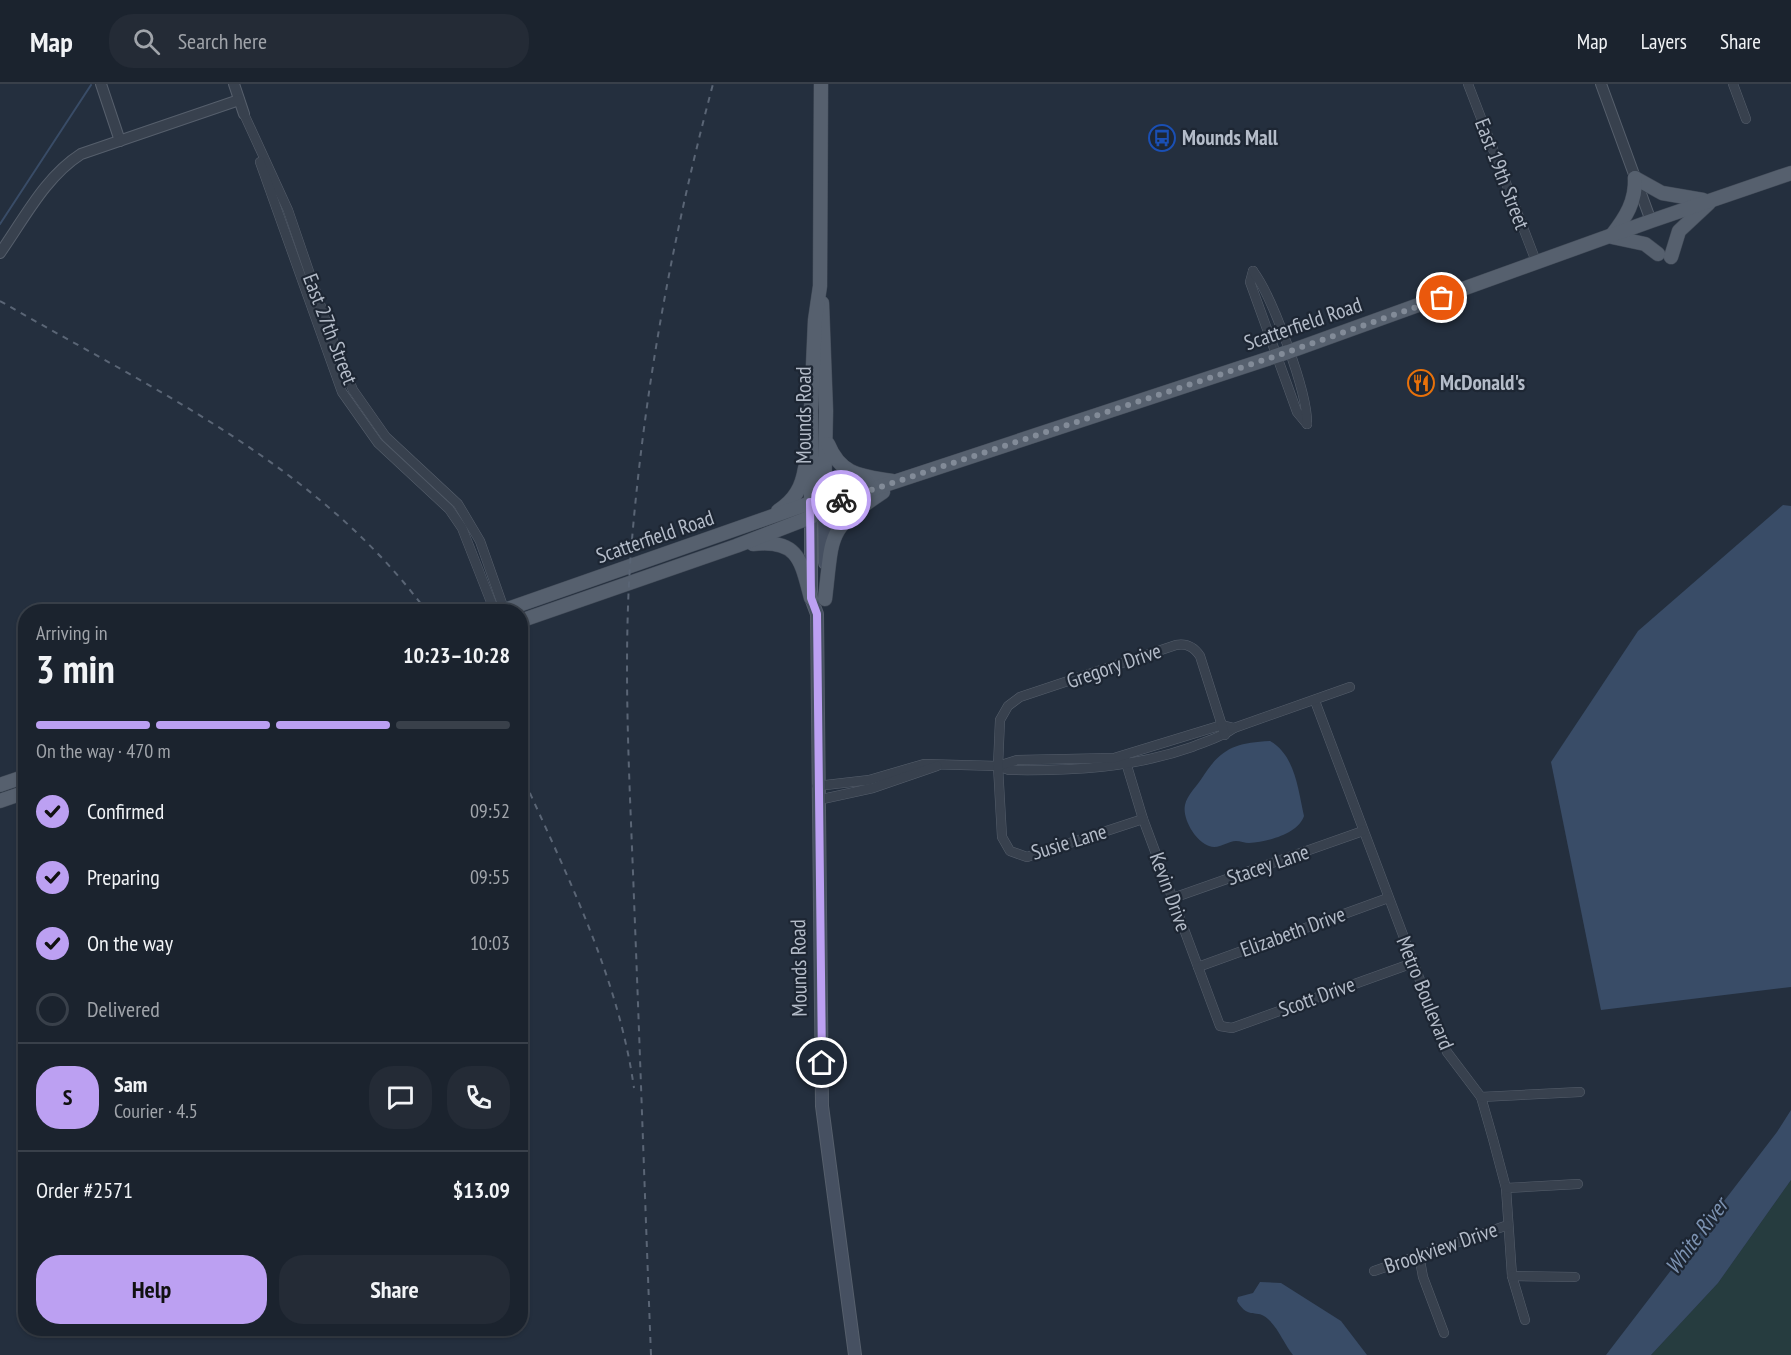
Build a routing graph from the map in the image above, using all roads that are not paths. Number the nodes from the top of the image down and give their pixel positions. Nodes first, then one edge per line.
1 (101, 84) edge
2 (234, 84) edge
3 (821, 84) edge
4 (1468, 84) edge
5 (1601, 84) edge
6 (1733, 84) edge
7 (239, 100) junction
8 (244, 114) joint
9 (1746, 118) dead end
10 (120, 141) junction
11 (1791, 173) edge
12 (1635, 178) junction
13 (1713, 200) junction
14 (1651, 220) junction
15 (1610, 237) junction
16 (0, 253) edge
17 (1537, 264) junction
18 (819, 286) junction
19 (1282, 354) junction
20 (826, 438) junction
21 (811, 440) junction
22 (897, 482) junction
23 (817, 504) junction
24 (811, 517) junction
25 (762, 522) junction
26 (736, 546) junction
27 (811, 598) junction
28 (825, 599) junction
29 (499, 604) edge
30 (524, 604) edge
31 (817, 614) junction
32 (528, 618) edge
33 (1350, 687) dead end
34 (1315, 701) junction
35 (1223, 730) junction
36 (1125, 760) junction
37 (942, 764) junction
38 (998, 766) junction
39 (18, 779) edge
40 (0, 785) edge
41 (817, 786) junction
42 (18, 795) edge
43 (818, 800) junction
44 (0, 801) edge
45 (1143, 819) junction
46 (1363, 831) junction
47 (1173, 898) junction
48 (1388, 898) junction
49 (1413, 963) junction
50 (1198, 967) junction
51 (1220, 1026) joint
52 (1580, 1092) dead end
53 (1481, 1097) junction
54 (1578, 1184) dead end
55 (1506, 1188) junction
56 (1508, 1225) junction
57 (1419, 1255) junction
58 (1374, 1271) dead end
59 (1512, 1276) junction
60 (1575, 1277) dead end
61 (1525, 1320) dead end
62 (1444, 1333) dead end
63 (855, 1355) edge

1 - 10 street
2 - 7 street, East 27th Street
3 - 18 main road, Mounds Road
4 - 17 street, East 19th Street
5 - 12 street
6 - 9 street
7 - 8 street, East 27th Street
7 - 10 street
8 - 29 street, East 27th Street
10 - 16 street
11 - 13 main road, Scatterfield Road
12 - 13 main road
12 - 14 street
12 - 15 main road
13 - 14 main road, Scatterfield Road
13 - 15 main road
14 - 15 main road, Scatterfield Road
15 - 17 main road, Scatterfield Road
17 - 19 main road, Scatterfield Road
18 - 20 main road, Mounds Road
18 - 21 main road, Mounds Road
19 - 19 street
19 - 19 street
19 - 22 main road, Scatterfield Road
20 - 22 main road
20 - 23 main road, Mounds Road
21 - 23 main road, Mounds Road
21 - 25 main road
22 - 23 main road, Scatterfield Road
22 - 28 main road
23 - 24 main road, Scatterfield Road
23 - 25 main road, Scatterfield Road
23 - 28 main road, Mounds Road
24 - 26 main road, Scatterfield Road
24 - 27 main road, Mounds Road
25 - 30 main road, Scatterfield Road
26 - 27 main road
26 - 32 main road, Scatterfield Road
27 - 31 main road, Mounds Road
28 - 31 main road, Mounds Road
31 - 41 main road, Mounds Road
33 - 34 street
34 - 35 street
34 - 46 street, Metro Boulevard
35 - 36 street
35 - 38 street, Gregory Drive
36 - 38 street
36 - 45 street, Kevin Drive
37 - 38 street
37 - 41 street
37 - 43 street
38 - 45 street, Susie Lane
39 - 40 main road
41 - 43 main road, Mounds Road
42 - 44 main road
43 - 63 main road, Mounds Road
45 - 47 street, Kevin Drive
46 - 47 street, Stacey Lane
46 - 48 street, Metro Boulevard
47 - 50 street, Kevin Drive
48 - 49 street, Metro Boulevard
48 - 50 street, Elizabeth Drive
49 - 51 street, Scott Drive
49 - 53 street, Metro Boulevard
50 - 51 street, Kevin Drive
52 - 53 street
53 - 55 street, Metro Boulevard
54 - 55 street
55 - 56 street, Metro Boulevard
56 - 57 street, Brookview Drive
56 - 59 street, Metro Boulevard
57 - 58 street, Brookview Drive
57 - 62 street
59 - 60 street
59 - 61 street, Metro Boulevard

